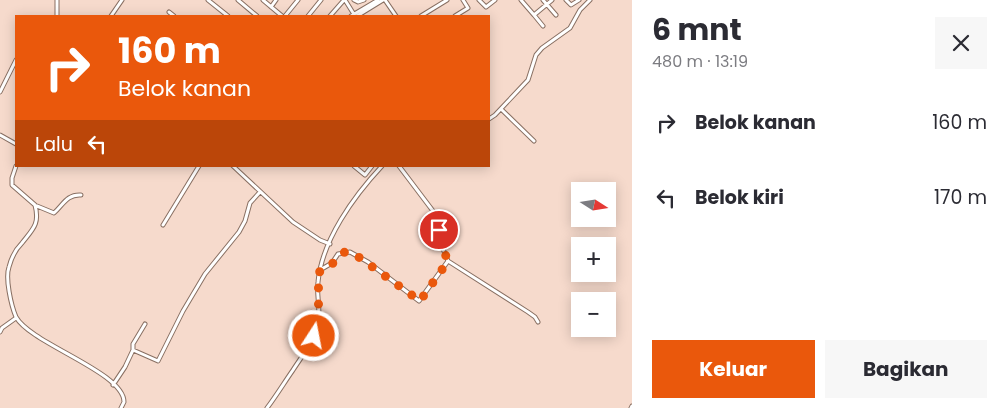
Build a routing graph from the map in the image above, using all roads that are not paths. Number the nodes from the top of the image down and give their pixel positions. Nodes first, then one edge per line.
1 (56, 0) edge
2 (122, 0) edge
3 (208, 0) edge
4 (238, 0) edge
5 (263, 0) edge
6 (276, 0) edge
7 (298, 0) edge
8 (321, 0) edge
9 (345, 0) edge
10 (354, 0) edge
11 (364, 0) edge
12 (378, 0) edge
13 (384, 0) edge
14 (447, 0) edge
15 (462, 0) edge
16 (479, 0) edge
17 (495, 0) edge
18 (521, 0) edge
19 (543, 0) edge
20 (552, 0) edge
21 (566, 0) edge
22 (579, 0) edge
23 (590, 0) edge
24 (547, 5) junction
25 (271, 7) junction
26 (169, 12) dead end
27 (222, 14) edge
28 (57, 15) edge
29 (112, 15) edge
30 (173, 15) edge
31 (256, 15) edge
32 (283, 15) edge
33 (285, 15) edge
34 (309, 15) edge
35 (331, 15) edge
36 (353, 15) edge
37 (356, 15) edge
38 (356, 15) edge
39 (395, 15) edge
40 (423, 15) edge
41 (457, 15) edge
42 (534, 15) junction
43 (556, 16) dead end
44 (543, 26) dead end
45 (15, 62) edge
46 (0, 92) edge
47 (501, 109) junction
48 (490, 118) edge
49 (0, 135) edge
50 (534, 141) dead end
51 (15, 143) edge
52 (16, 167) edge
53 (198, 167) edge
54 (234, 167) edge
55 (355, 167) edge
56 (371, 167) edge
57 (381, 167) edge
58 (400, 167) edge
59 (260, 192) junction
60 (81, 195) dead end
61 (36, 206) junction
62 (163, 225) dead end
63 (330, 244) junction
64 (448, 261) junction
65 (320, 270) junction
66 (16, 318) junction
67 (538, 322) dead end
68 (145, 324) dead end
69 (0, 332) edge
70 (133, 350) junction
71 (113, 385) junction
72 (121, 408) edge
73 (267, 408) edge

1 - 28 street
2 - 29 street
3 - 27 street
4 - 31 street
5 - 25 street
6 - 25 street
7 - 33 street
8 - 34 street
9 - 35 street
9 - 36 street
10 - 11 street
12 - 37 street
13 - 38 street
13 - 39 street
14 - 40 street
15 - 41 street
16 - 17 street
18 - 42 street
19 - 24 street
20 - 24 street
21 - 22 street
23 - 47 street
24 - 42 street
24 - 43 street
25 - 32 street
26 - 30 street
42 - 44 street
45 - 46 street
47 - 48 street
47 - 50 street
49 - 51 street
52 - 61 street
53 - 62 street
54 - 59 street
55 - 56 street
57 - 63 street
58 - 64 street
59 - 63 street
59 - 70 street
60 - 61 street
61 - 66 street
63 - 65 street
64 - 65 street
64 - 67 street
65 - 73 street
66 - 69 street
66 - 71 street
68 - 70 street
70 - 71 street
71 - 72 street

